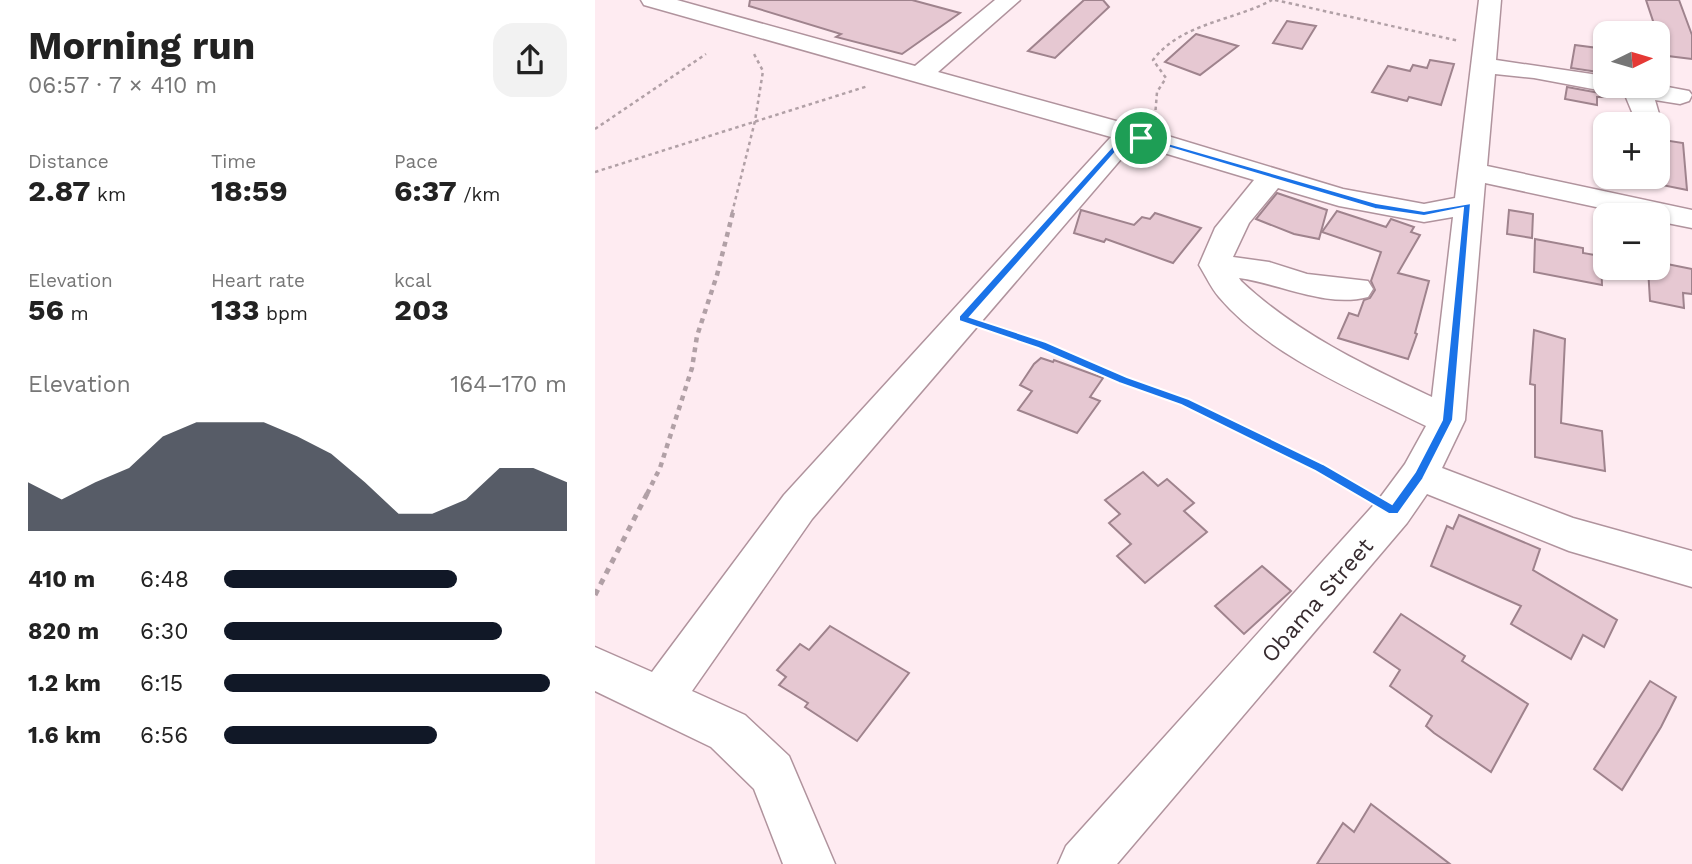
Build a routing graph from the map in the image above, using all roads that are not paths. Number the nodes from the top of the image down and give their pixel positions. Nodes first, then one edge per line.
1 (652, 0) edge
2 (1009, 0) edge
3 (1490, 0) edge
4 (744, 5) dead end
5 (722, 19) junction
6 (1485, 56) junction
7 (915, 74) junction
8 (1593, 82) edge
9 (1670, 94) edge
10 (1680, 96) dead end
11 (1135, 135) junction
12 (1272, 177) junction
13 (1468, 205) junction
14 (1692, 219) edge
15 (1215, 265) junction
16 (1357, 289) dead end
17 (1447, 420) junction
18 (1419, 475) junction
19 (1692, 569) edge
20 (595, 668) edge
21 (660, 698) junction
22 (809, 864) edge
23 (1084, 864) edge

1 - 5 street
2 - 7 street
3 - 6 street, Obama Street
4 - 5 street
5 - 7 street
6 - 8 street
6 - 13 street, Obama Street
7 - 11 street
9 - 10 street
11 - 12 street
11 - 21 street
12 - 13 street
12 - 15 street
13 - 14 street
13 - 17 street, Obama Street
15 - 16 street
15 - 17 street
17 - 18 street, Obama Street
18 - 19 street
18 - 23 street, Obama Street
20 - 21 street
21 - 22 street

